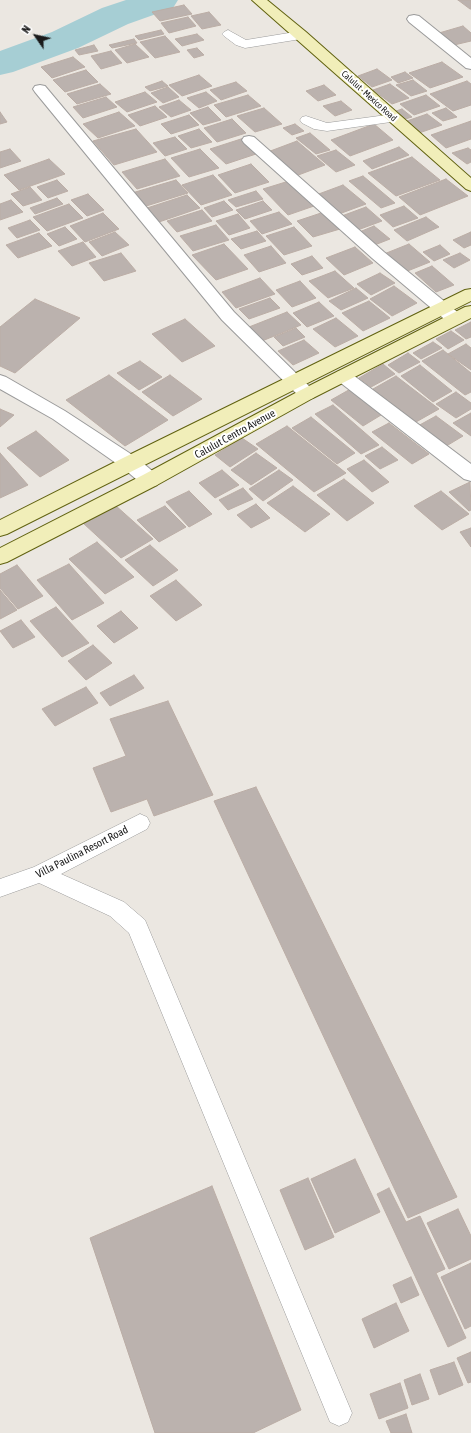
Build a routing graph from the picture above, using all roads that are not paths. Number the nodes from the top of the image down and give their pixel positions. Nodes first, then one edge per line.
1 (263, 3) edge
2 (414, 19) dead end
3 (228, 34) dead end
4 (301, 35) junction
5 (471, 65) edge
6 (40, 90) dead end
7 (394, 118) junction
8 (306, 120) dead end
9 (249, 140) dead end
10 (471, 186) edge
11 (471, 294) edge
12 (471, 312) edge
13 (448, 314) junction
14 (343, 376) junction
15 (0, 380) edge
16 (293, 381) junction
17 (307, 394) junction
18 (471, 452) edge
19 (454, 461) junction
20 (130, 463) junction
21 (471, 474) edge
22 (150, 480) junction
23 (27, 515) junction
24 (0, 529) edge
25 (44, 534) junction
26 (0, 557) edge
27 (140, 823) dead end
28 (40, 874) junction
29 (0, 888) edge
30 (339, 1413) dead end

1 - 4 main road, Calulut - Mexico Road
2 - 5 street
3 - 4 lane
4 - 7 main road, Calulut - Mexico Road
6 - 16 street
7 - 8 lane
7 - 10 main road, Calulut - Mexico Road
9 - 13 street
11 - 13 main road, Calulut Centro Avenue
12 - 13 main road, Calulut Centro Avenue
13 - 14 main road, Calulut Centro Avenue
13 - 16 main road, Calulut Centro Avenue
14 - 17 main road, Calulut Centro Avenue
14 - 19 street
15 - 20 street
16 - 17 street
16 - 20 main road, Calulut Centro Avenue
17 - 22 main road, Calulut Centro Avenue
18 - 19 street
19 - 21 street
20 - 22 street
20 - 23 main road, Calulut Centro Avenue
22 - 25 main road, Calulut Centro Avenue
23 - 24 main road, Calulut Centro Avenue
23 - 25 main road
25 - 26 main road, Calulut Centro Avenue
27 - 28 lane, Villa Paulina Resort Road
28 - 29 lane, Villa Paulina Resort Road
28 - 30 lane

